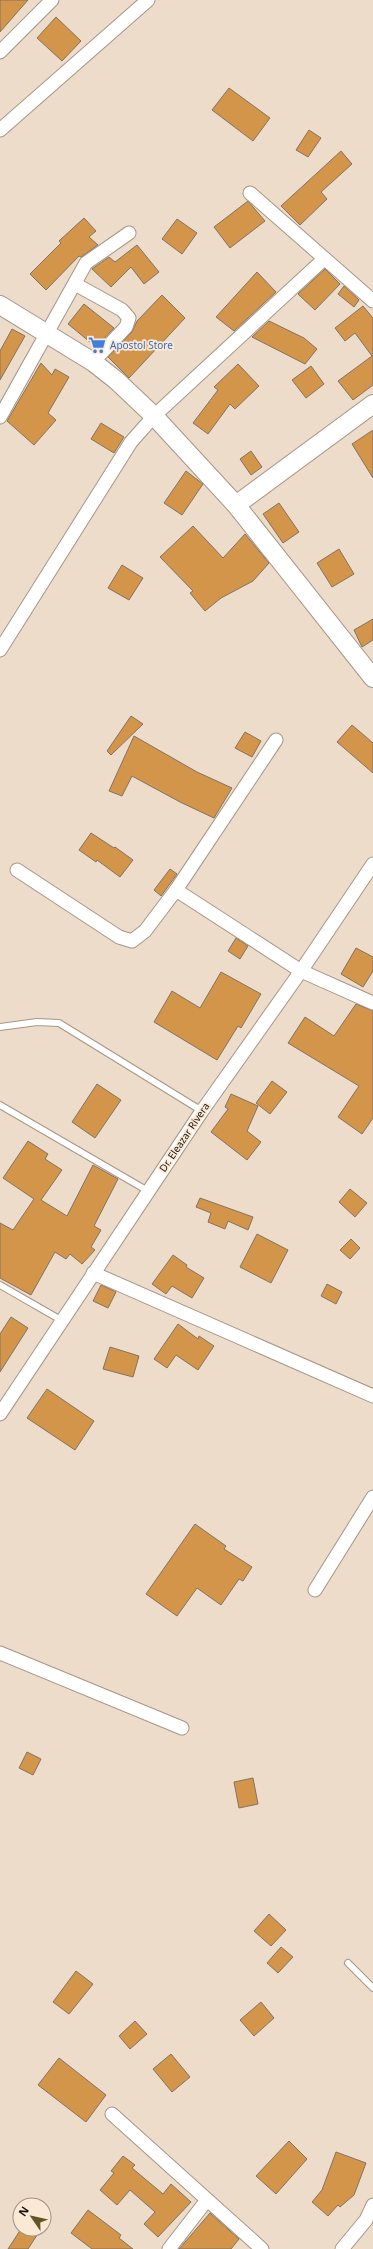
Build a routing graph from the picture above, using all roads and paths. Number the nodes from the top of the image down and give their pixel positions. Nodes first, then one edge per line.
1 (52, 0) edge
2 (148, 0) edge
3 (0, 52) edge
4 (0, 130) edge
5 (250, 193) dead end
6 (129, 233) dead end
7 (324, 259) junction
8 (75, 284) junction
9 (373, 301) edge
10 (0, 305) edge
11 (47, 333) junction
12 (93, 362) junction
13 (373, 404) edge
14 (154, 416) junction
15 (0, 417) edge
16 (236, 505) junction
17 (0, 650) edge
18 (373, 678) edge
19 (276, 740) dead end
20 (373, 864) edge
21 (17, 870) dead end
22 (176, 890) junction
23 (301, 971) junction
24 (373, 1003) edge
25 (0, 1027) edge
26 (0, 1105) edge
27 (202, 1111) junction
28 (148, 1190) junction
29 (93, 1273) junction
30 (0, 1285) edge
31 (61, 1320) junction
32 (373, 1396) edge
33 (0, 1414) edge
34 (373, 1497) edge
35 (315, 1590) dead end
36 (0, 1653) edge
37 (182, 1728) dead end
38 (348, 1963) dead end
39 (373, 1988) edge
40 (112, 2114) dead end
41 (207, 2200) junction
42 (373, 2205) edge
43 (169, 2249) edge
44 (262, 2249) edge
45 (342, 2249) edge

1 - 3 street
2 - 4 street
5 - 7 street
6 - 8 street
7 - 9 street
7 - 14 street
8 - 11 street
8 - 12 street
10 - 11 street
11 - 12 street
11 - 15 street
12 - 14 street
13 - 16 street
14 - 16 street
14 - 17 street
16 - 18 street
19 - 22 street
20 - 23 street, Dr. Eleazar Rivera
21 - 22 street
22 - 23 street
23 - 24 street
23 - 27 street, Dr. Eleazar Rivera
25 - 27 lane
26 - 28 lane
27 - 28 street, Dr. Eleazar Rivera
28 - 29 street, Dr. Eleazar Rivera
29 - 31 street, Dr. Eleazar Rivera
29 - 32 street
30 - 31 lane
31 - 33 street, Dr. Eleazar Rivera
34 - 35 street
36 - 37 street
38 - 39 lane
40 - 41 street
41 - 43 street
41 - 44 street
42 - 45 street

